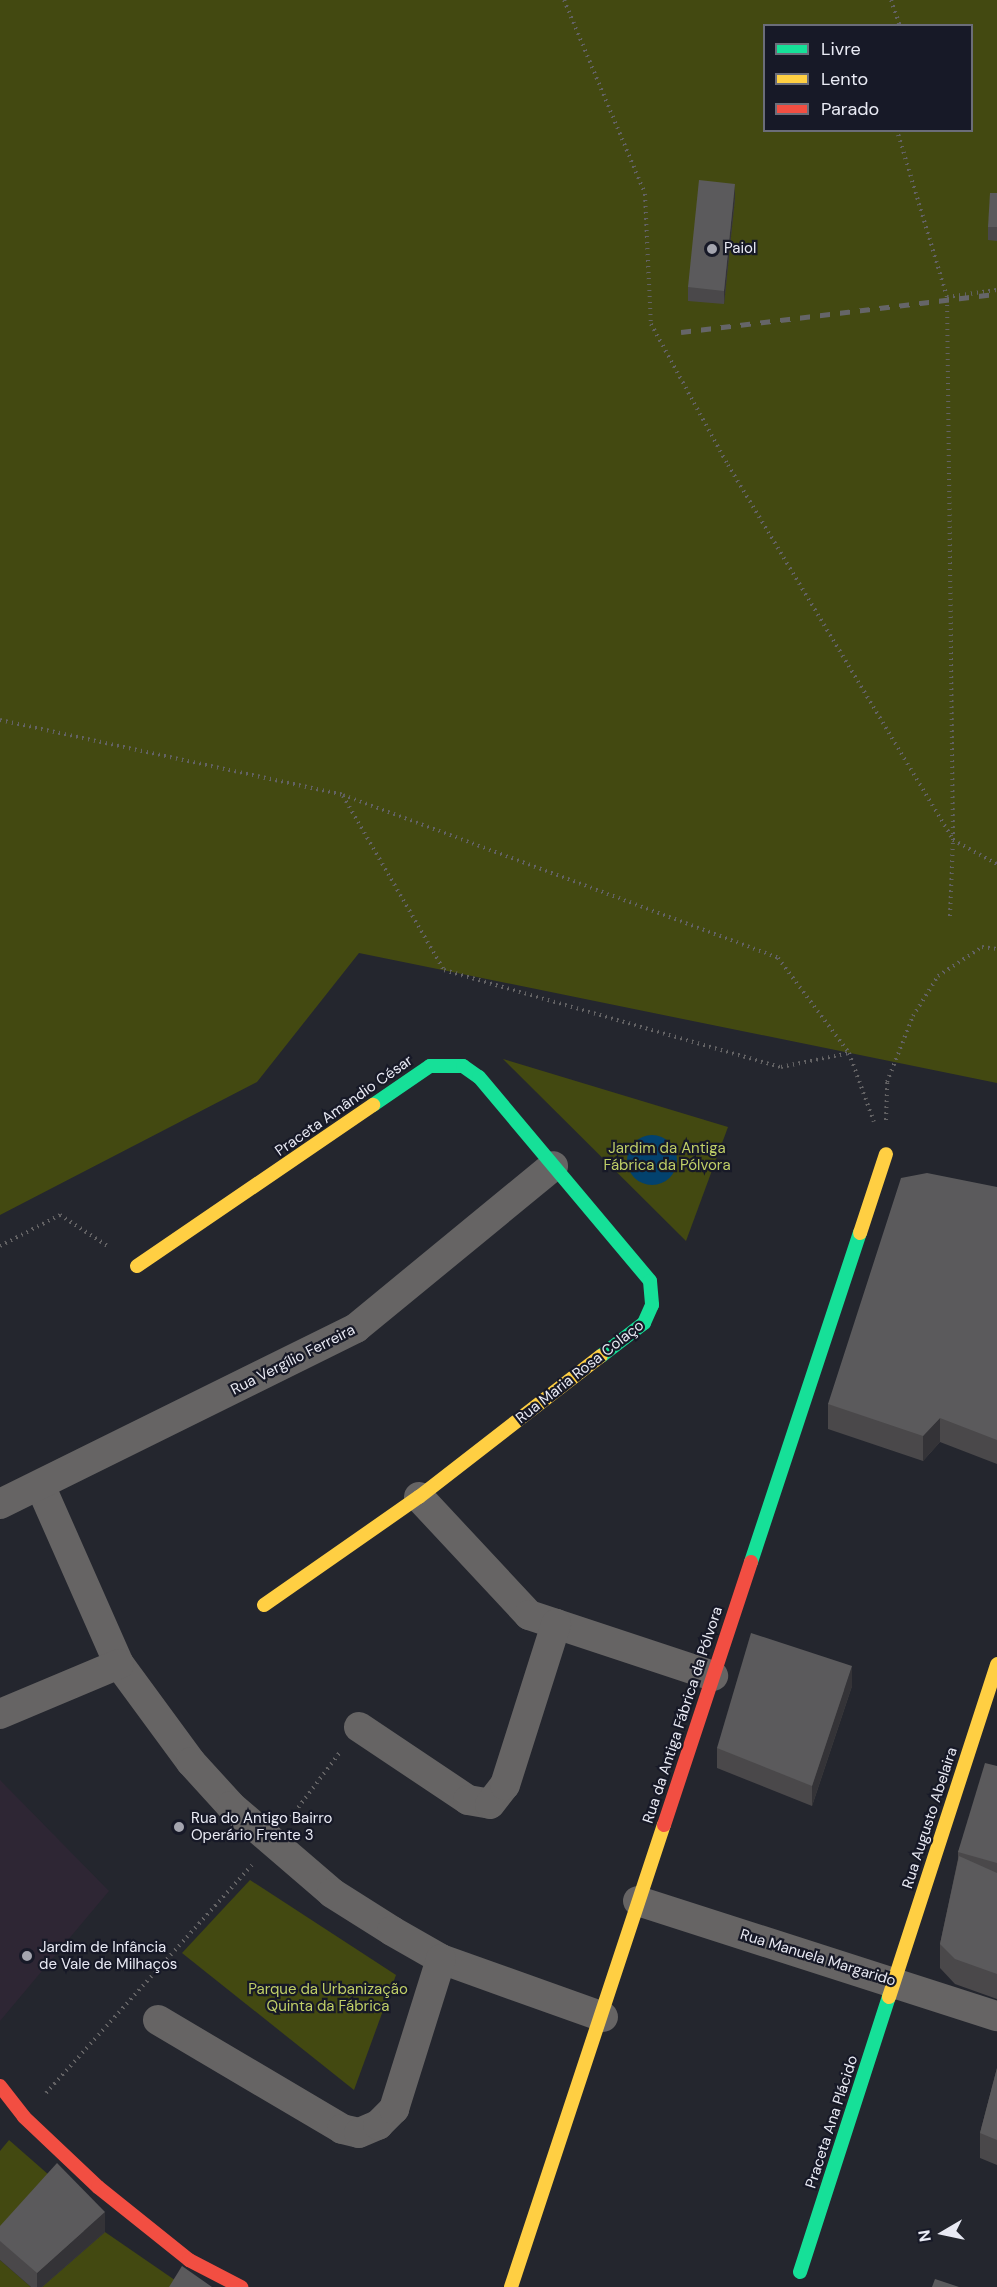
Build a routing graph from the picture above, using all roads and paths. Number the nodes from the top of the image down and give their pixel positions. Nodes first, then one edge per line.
1 (564, 0) edge
2 (891, 0) edge
3 (899, 24) edge
4 (898, 132) edge
5 (997, 290) edge
6 (947, 297) junction
7 (0, 720) edge
8 (343, 795) junction
9 (953, 840) junction
10 (997, 864) edge
11 (950, 916) dead end
12 (997, 949) edge
13 (849, 1053) junction
14 (886, 1154) junction
15 (553, 1166) junction
16 (0, 1246) edge
17 (137, 1266) joint
18 (40, 1485) junction
19 (419, 1497) junction
20 (0, 1504) edge
21 (264, 1605) dead end
22 (556, 1624) junction
23 (119, 1664) junction
24 (997, 1664) edge
25 (713, 1676) junction
26 (0, 1714) edge
27 (359, 1727) joint
28 (271, 1844) junction
29 (638, 1901) junction
30 (441, 1959) junction
31 (895, 1982) junction
32 (997, 2016) edge
33 (603, 2017) junction
34 (158, 2020) dead end
35 (0, 2086) edge
36 (24, 2117) junction
37 (800, 2272) dead end
38 (241, 2287) edge
39 (511, 2287) edge

1 - 9 path
2 - 3 path
4 - 6 path
5 - 6 path
6 - 9 path
7 - 8 path
8 - 13 path
8 - 13 path
9 - 10 path
9 - 11 path
12 - 14 path
13 - 14 path
14 - 25 street, Rua da Antiga Fábrica da Pólvora
15 - 17 street, Praceta Amândio César
15 - 18 street, Rua Vergílio Ferreira
15 - 19 street, Rua Maria Rosa Colaço
16 - 17 path
18 - 20 street, Rua Vergílio Ferreira
18 - 23 street
19 - 21 street, Rua Maria Rosa Colaço
19 - 22 street
22 - 25 street
22 - 27 street
23 - 26 street
23 - 28 street
24 - 31 street, Rua Augusto Abelaira
25 - 29 street, Rua da Antiga Fábrica da Pólvora
27 - 28 path
28 - 30 street
28 - 36 path
29 - 31 street, Rua Manuela Margarido
29 - 33 street, Rua da Antiga Fábrica da Pólvora
30 - 33 street
30 - 34 street
31 - 32 street, Rua Manuela Margarido
31 - 37 street, Praceta Ana Plácido
33 - 39 street, Rua da Antiga Fábrica da Pólvora
35 - 36 street
36 - 38 street

